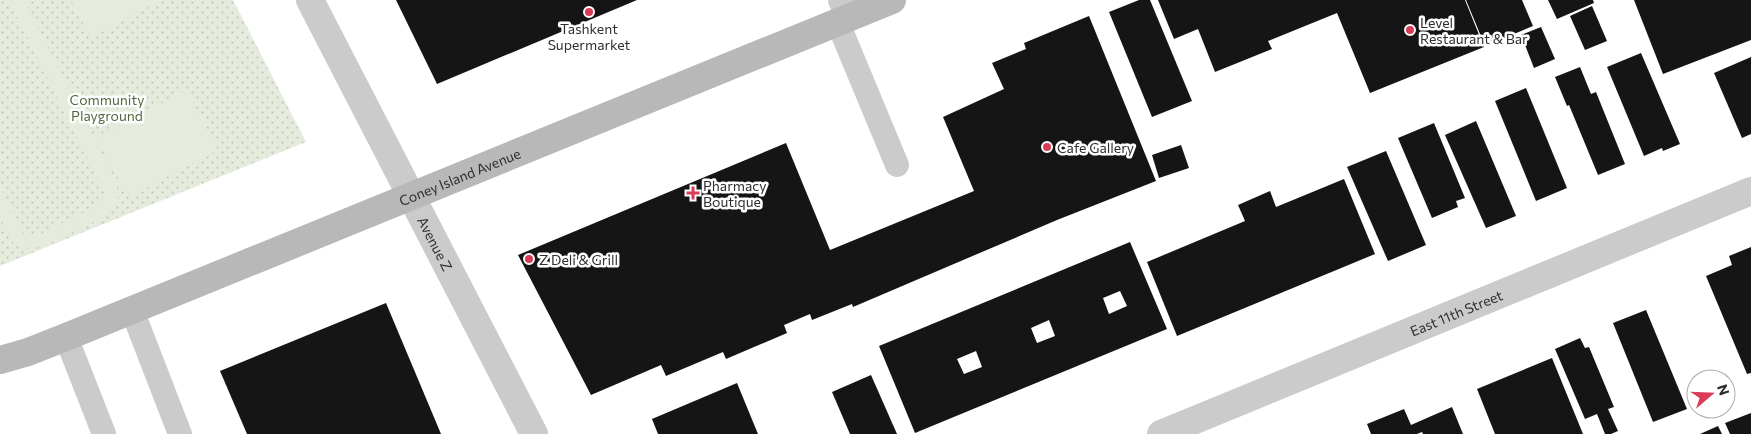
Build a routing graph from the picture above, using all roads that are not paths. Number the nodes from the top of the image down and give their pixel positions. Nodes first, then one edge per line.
1 (310, 0) edge
2 (892, 0) edge
3 (843, 13) edge
4 (897, 165) dead end
5 (1751, 191) edge
6 (412, 197) junction
7 (132, 310) junction
8 (66, 337) junction
9 (28, 352) junction
10 (0, 360) edge
11 (0, 377) edge
12 (104, 434) edge
13 (180, 434) edge
14 (534, 434) edge
15 (1161, 434) edge

1 - 6 street, Avenue Z
2 - 3 main road, Coney Island Avenue
3 - 4 lane
3 - 6 main road, Coney Island Avenue
5 - 15 street, East 11th Street
6 - 7 main road, Coney Island Avenue
6 - 14 street, Avenue Z
7 - 8 main road, Coney Island Avenue
7 - 13 lane
8 - 9 main road, Coney Island Avenue
8 - 12 lane
9 - 10 main road, Coney Island Avenue
9 - 11 main road, Coney Island Avenue

